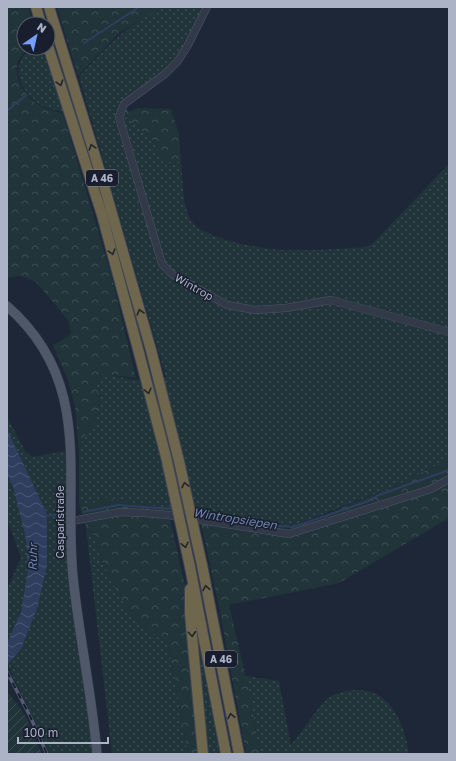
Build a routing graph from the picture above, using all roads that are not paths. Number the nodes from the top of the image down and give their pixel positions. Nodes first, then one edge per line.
1 (49, 7) edge
2 (207, 7) edge
3 (51, 56) edge
4 (7, 306) edge
5 (449, 332) edge
6 (449, 479) edge
7 (72, 521) junction
8 (190, 567) junction
9 (97, 754) edge
10 (203, 754) edge
11 (226, 754) edge
12 (239, 754) edge

12 -> 1 highway, A 46, bridge
2 - 5 street, Wintrop
3 -> 8 highway, A 46, bridge
4 - 7 main road, Casparistraße
6 - 7 street
7 - 9 main road, Casparistraße
8 -> 10 highway
8 - 11 highway, A 46

